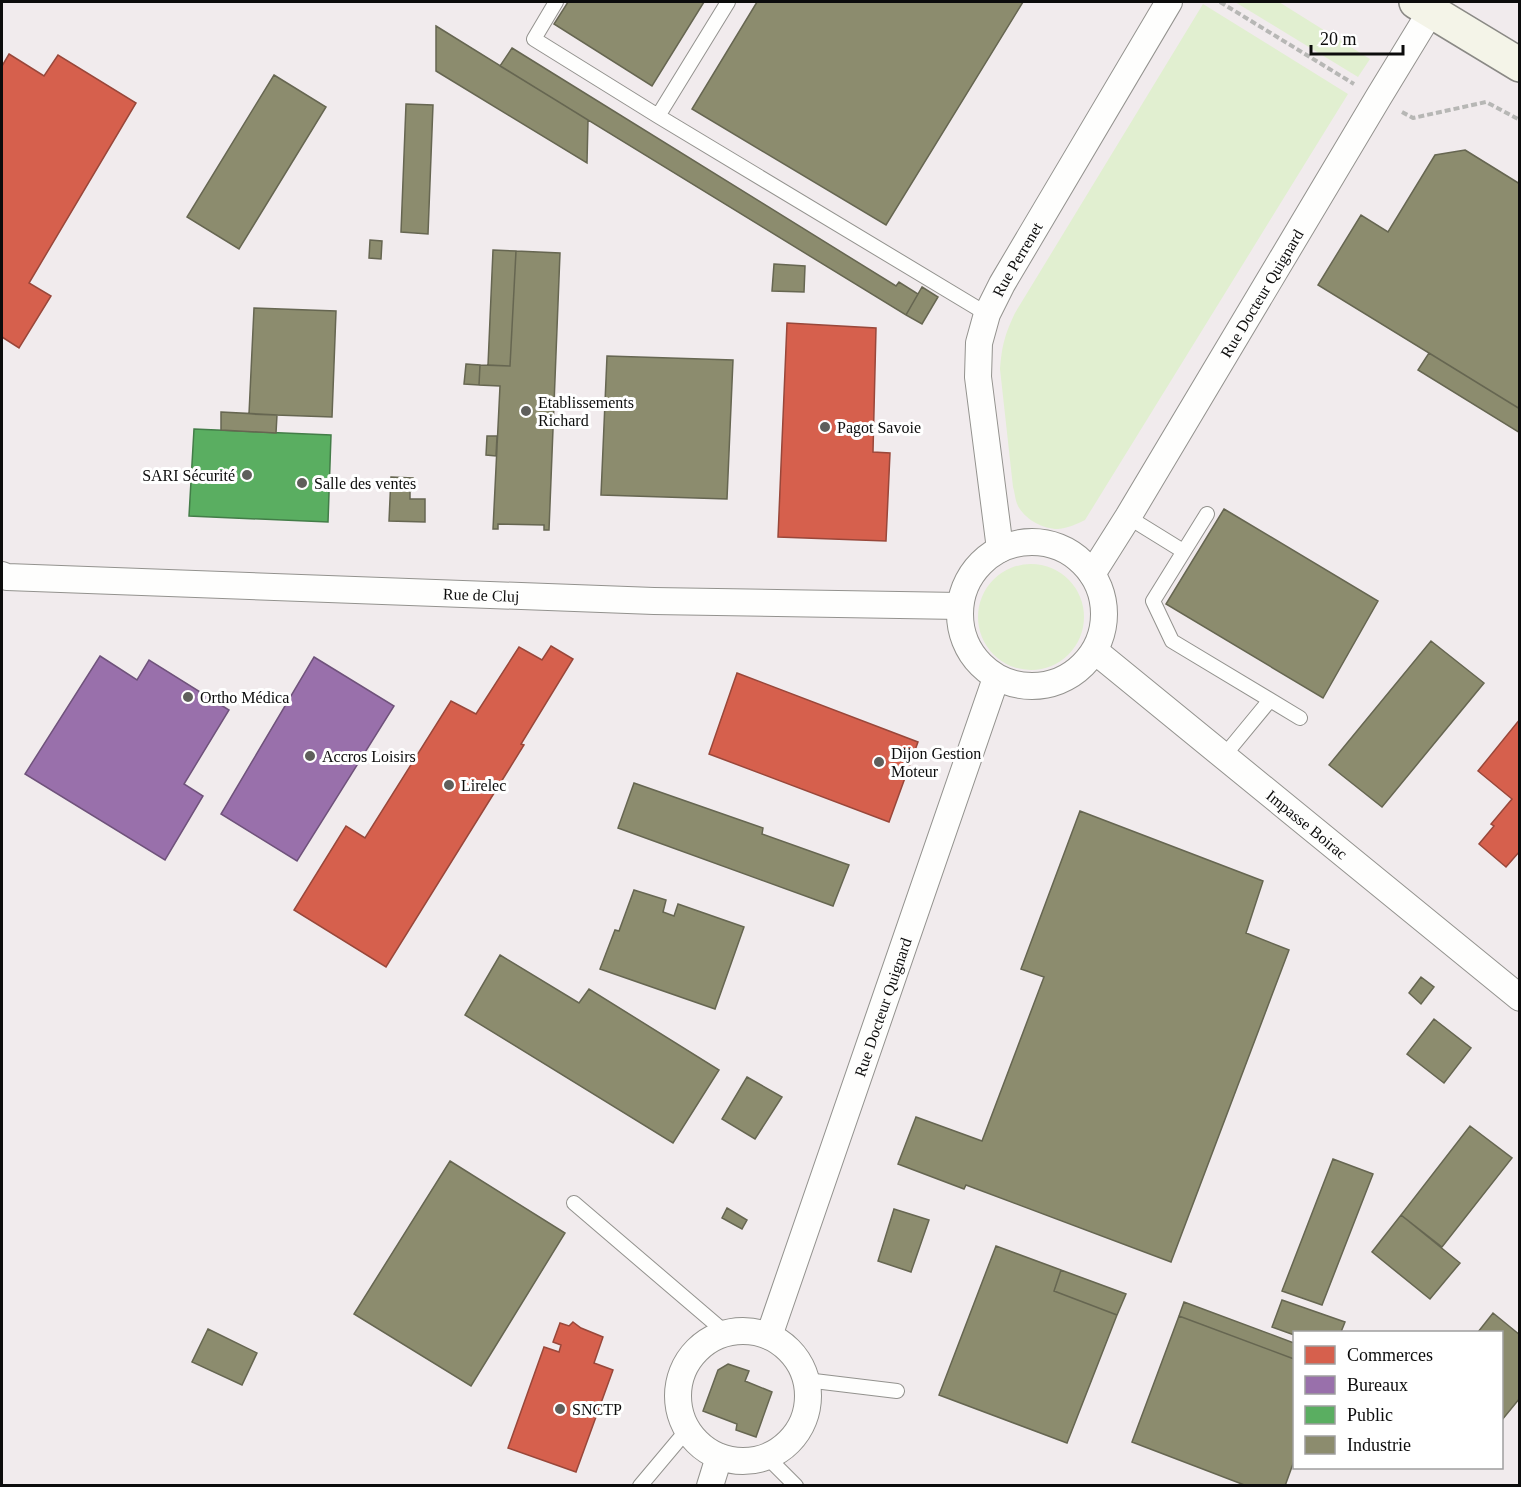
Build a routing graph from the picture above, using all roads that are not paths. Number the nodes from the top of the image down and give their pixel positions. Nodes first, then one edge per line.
1 (556, 2) edge
2 (728, 2) edge
3 (1169, 2) edge
4 (1423, 6) edge
5 (1520, 65) edge
6 (658, 116) junction
7 (987, 314) junction
8 (1207, 514) dead end
9 (1128, 517) junction
10 (1000, 549) junction
11 (1183, 551) junction
12 (1092, 574) junction
13 (2, 575) edge
14 (960, 606) junction
15 (1095, 651) junction
16 (996, 678) junction
17 (1270, 700) junction
18 (1300, 718) dead end
19 (1223, 757) junction
20 (1520, 998) edge
21 (574, 1203) dead end
22 (726, 1333) junction
23 (770, 1336) junction
24 (806, 1380) junction
25 (897, 1391) dead end
26 (687, 1430) junction
27 (719, 1457) junction
28 (767, 1457) junction
29 (640, 1485) edge
30 (710, 1485) edge
31 (796, 1485) edge

1 - 6 lane
2 - 6 lane
3 - 7 street, Rue Perrenet
4 - 5 main road
4 - 9 street, Rue Docteur Quignard
6 - 7 lane
7 - 10 street, Rue Perrenet
8 - 11 lane
9 - 11 lane
9 - 12 street, Rue Docteur Quignard
10 - 12 street
10 - 14 street
11 - 17 lane
12 - 15 street
13 - 14 street, Rue de Cluj
14 - 16 street
15 - 16 street
15 - 19 street, Impasse Boirac
16 - 23 street, Rue Docteur Quignard
17 - 18 lane
17 - 19 lane
19 - 20 street, Impasse Boirac
21 - 22 lane
22 - 23 street
22 - 26 street
23 - 24 street
24 - 25 lane
24 - 28 street
26 - 27 street
26 - 29 lane
27 - 28 street
27 - 30 street
28 - 31 lane

